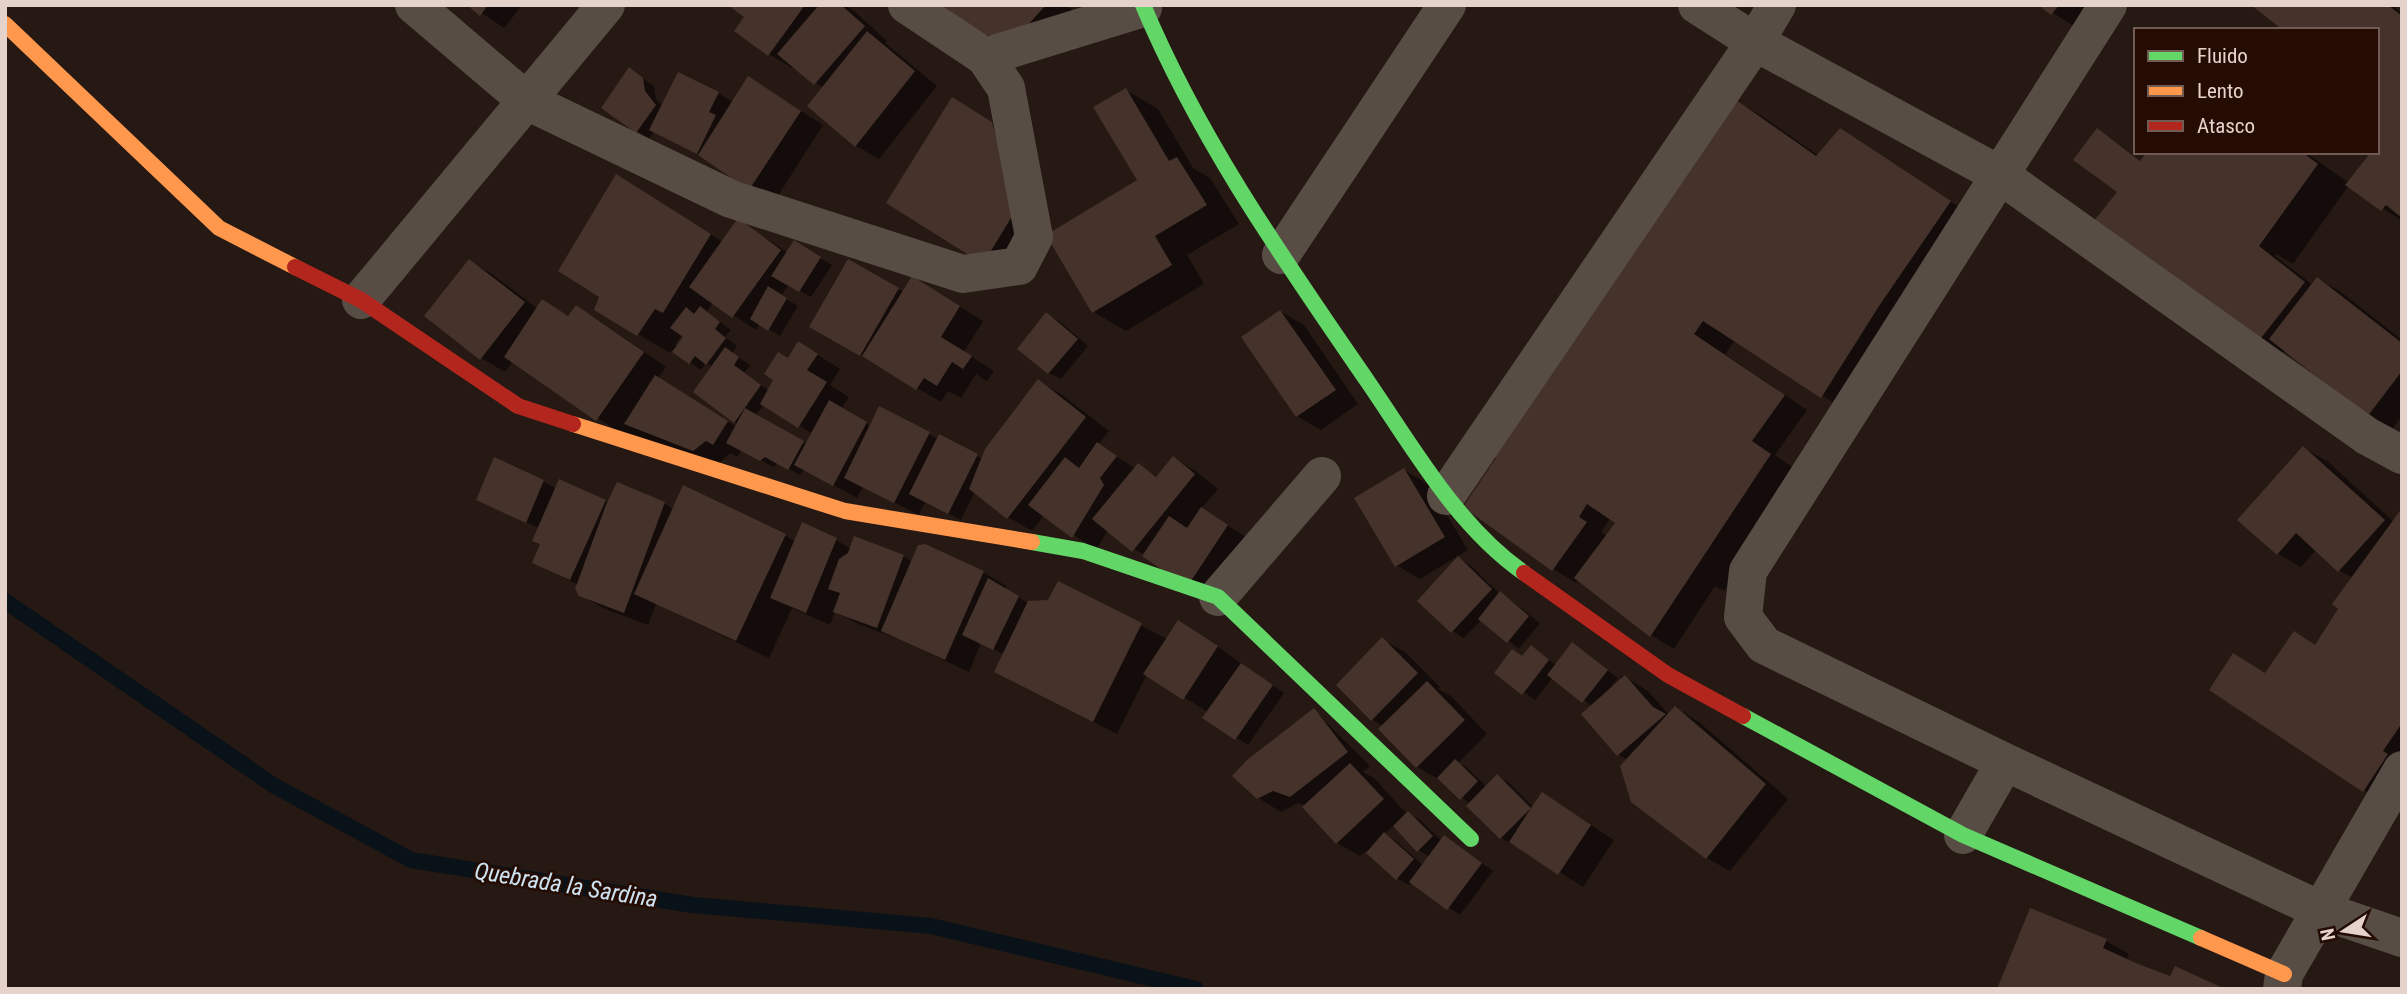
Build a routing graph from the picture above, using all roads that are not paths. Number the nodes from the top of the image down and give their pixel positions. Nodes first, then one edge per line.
1 (414, 5) edge
2 (606, 5) edge
3 (907, 5) edge
4 (1447, 5) edge
5 (1697, 5) edge
6 (1777, 5) edge
7 (2108, 5) edge
8 (1143, 6) edge
9 (5, 24) edge
10 (1755, 42) junction
11 (985, 57) junction
12 (527, 101) junction
13 (2000, 174) junction
14 (1281, 255) junction
15 (361, 300) junction
16 (2402, 455) edge
17 (1322, 476) dead end
18 (1446, 495) junction
19 (1218, 597) junction
20 (2005, 762) junction
21 (2402, 770) edge
22 (1963, 835) junction
23 (1471, 839) dead end
24 (2320, 910) junction
25 (2402, 938) edge
26 (2283, 981) edge

1 - 12 street
2 - 12 street
3 - 11 street
4 - 14 street
5 - 10 street
6 - 10 street
7 - 13 street
8 - 11 street
8 - 14 street
9 - 15 street
10 - 13 street
10 - 18 street
11 - 12 street
12 - 15 street
13 - 16 street
13 - 20 street
14 - 18 street
15 - 19 street
17 - 19 street
18 - 22 street
19 - 23 street
20 - 22 street
20 - 24 street
21 - 24 street
22 - 26 street
24 - 25 street
24 - 26 street

